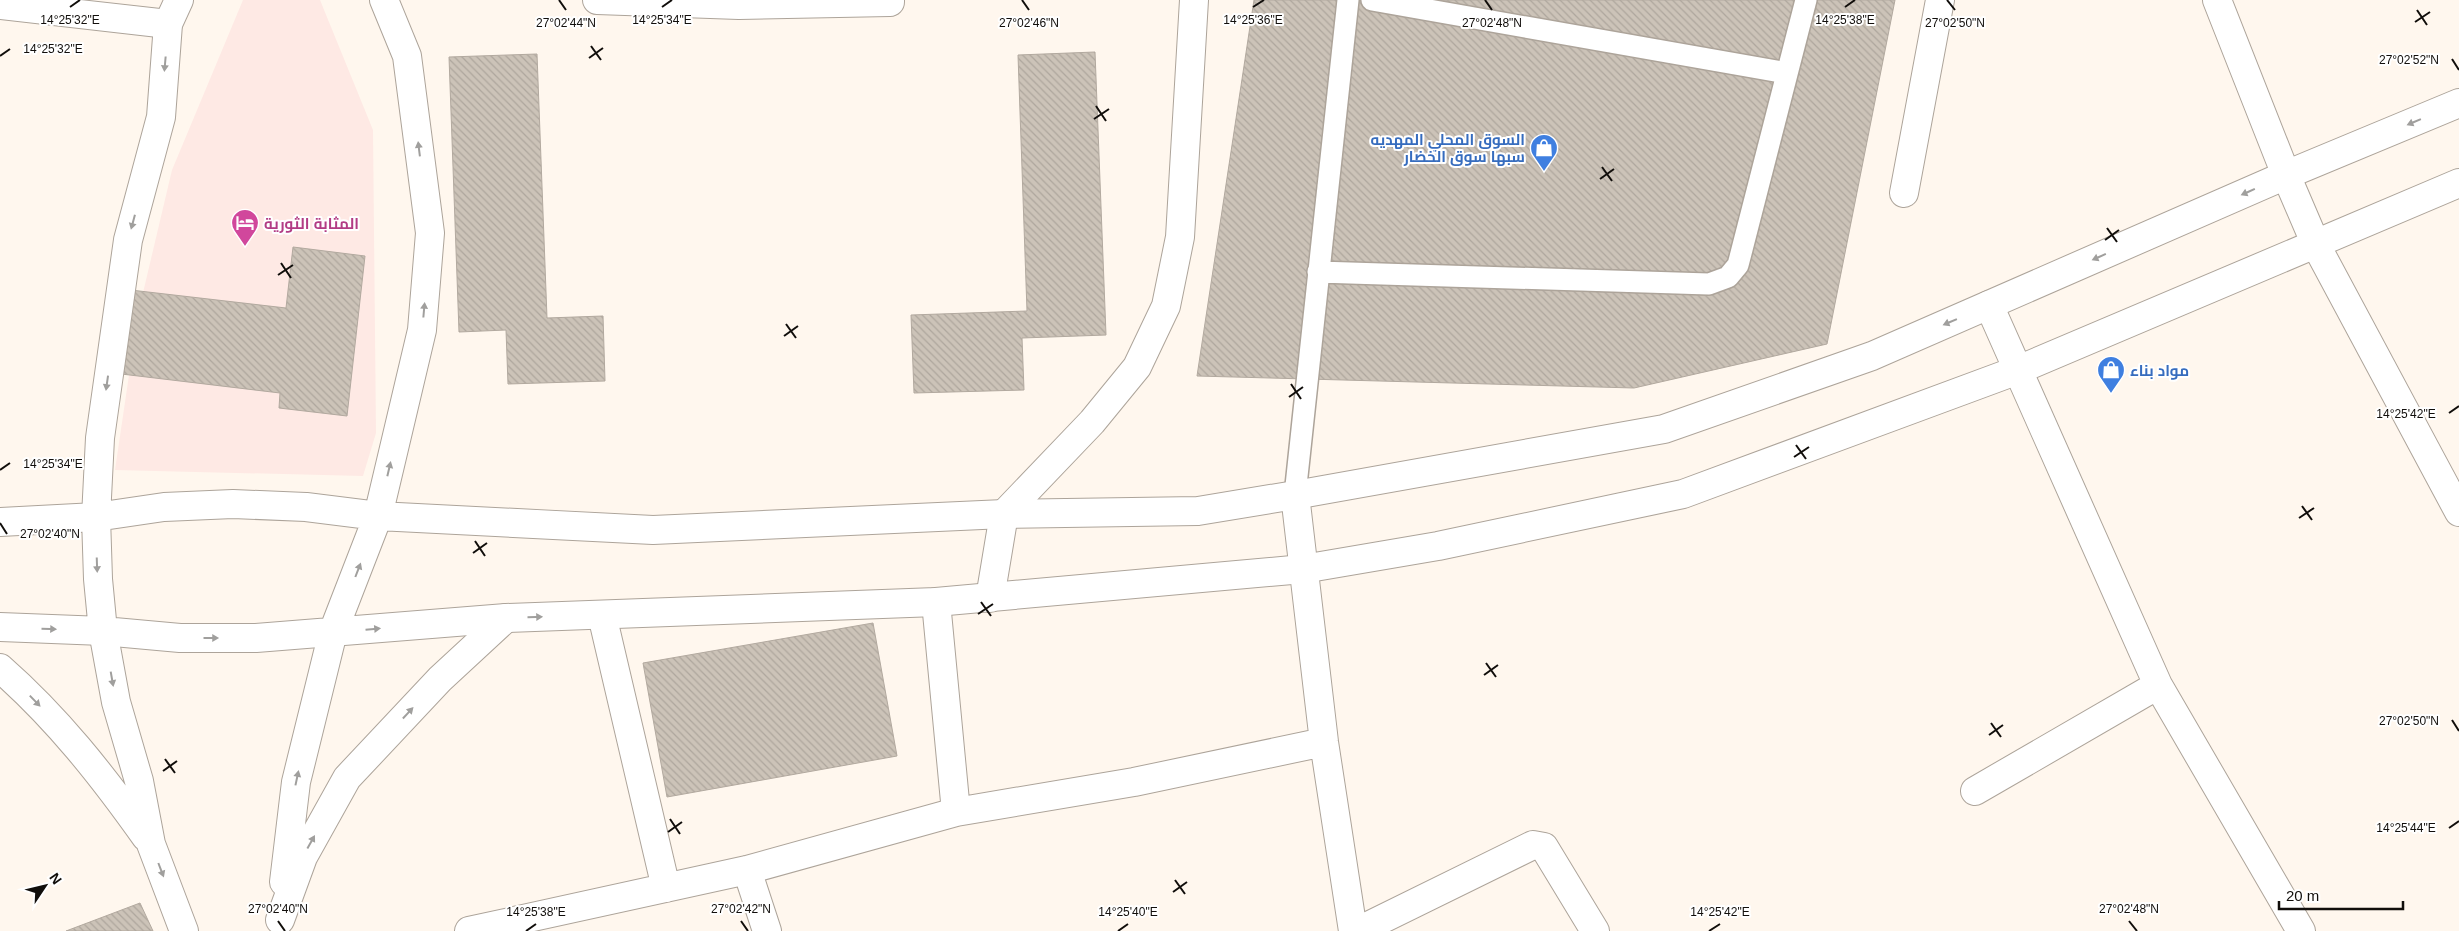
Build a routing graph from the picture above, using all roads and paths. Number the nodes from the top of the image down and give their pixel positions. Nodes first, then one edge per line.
1 (179, 0) edge
2 (384, 0) edge
3 (597, 0) edge
4 (1194, 0) edge
5 (1348, 0) edge
6 (1372, 0) edge
7 (1806, 0) edge
8 (1940, 0) edge
9 (2216, 0) edge
10 (897, 1) edge
11 (0, 5) edge
12 (168, 24) junction
13 (1787, 73) junction
14 (2459, 103) edge
15 (2286, 175) junction
16 (2459, 183) edge
17 (1904, 193) dead end
18 (2316, 245) junction
19 (1318, 272) junction
20 (1989, 305) junction
21 (2018, 370) junction
22 (1295, 496) junction
23 (2459, 512) edge
24 (1004, 514) junction
25 (378, 516) junction
26 (96, 517) junction
27 (0, 522) edge
28 (1303, 569) junction
29 (990, 598) junction
30 (936, 602) junction
31 (602, 614) junction
32 (506, 618) junction
33 (0, 626) edge
34 (103, 631) junction
35 (333, 632) junction
36 (0, 668) edge
37 (2158, 685) junction
38 (1324, 742) junction
39 (1975, 791) dead end
40 (956, 812) junction
41 (151, 844) junction
42 (746, 870) junction
43 (666, 888) junction
44 (280, 925) edge
45 (184, 931) edge
46 (469, 931) edge
47 (767, 931) edge
48 (1353, 931) edge
49 (1358, 931) edge
50 (1595, 931) edge
51 (2301, 931) edge

1 - 12 street
25 -> 2 street
3 - 10 street
4 - 24 street
5 - 19 lane
6 - 13 lane
7 - 13 lane
8 - 17 street
9 - 15 street
11 - 12 street
12 -> 26 street
13 - 19 lane
14 -> 15 street
15 - 18 street
15 -> 20 street
16 - 18 street
18 - 21 street
18 - 23 street
19 - 22 lane
20 - 21 street
20 -> 22 street
21 - 28 street
21 - 37 street
22 - 24 street
22 - 28 street
24 - 25 street
24 - 29 street
25 - 26 street
35 -> 25 street
26 - 27 street
26 -> 34 street
28 - 29 street
28 - 38 street
29 - 30 street
30 - 31 street
30 - 40 street
32 -> 31 street
31 - 43 street
35 -> 32 street
44 -> 32 street
33 -> 34 street
34 -> 35 street
34 -> 41 street
44 -> 35 street
36 -> 41 street
37 - 39 street
37 - 51 street
38 - 40 street
38 - 48 street
40 - 42 street
41 -> 45 street
42 - 43 street
42 - 47 street
43 - 46 street
49 - 50 street

